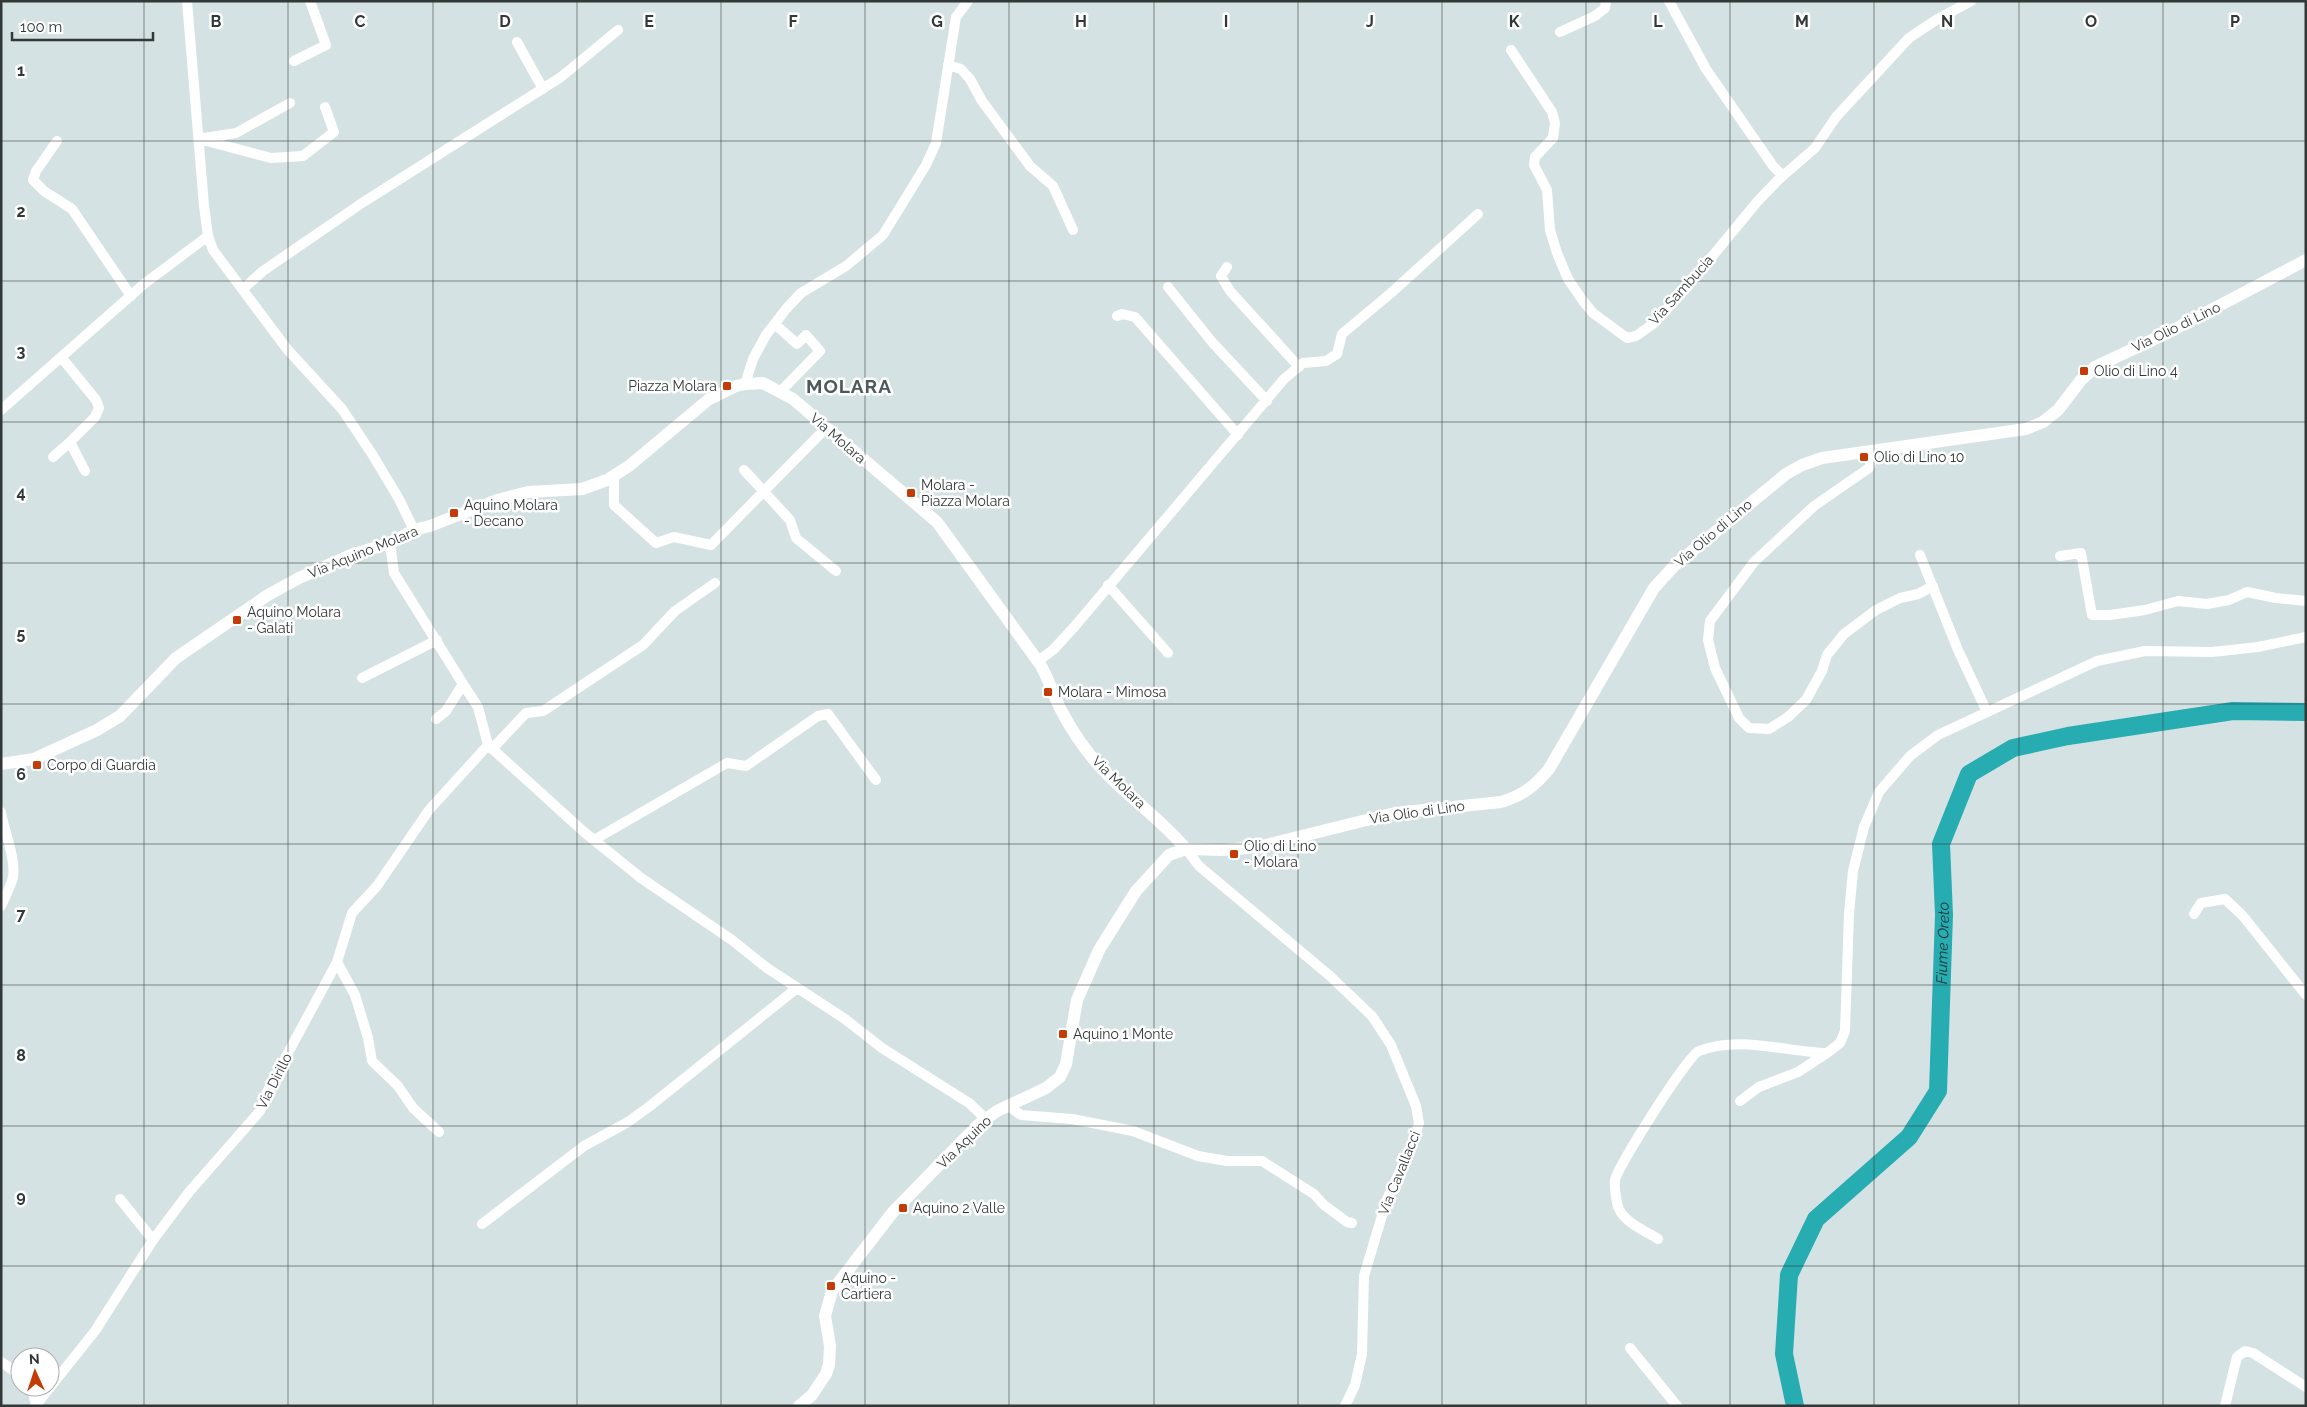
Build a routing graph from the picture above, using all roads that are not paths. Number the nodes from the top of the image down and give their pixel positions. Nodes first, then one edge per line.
1 (187, 1) edge
2 (310, 1) edge
3 (968, 1) edge
4 (1606, 1) edge
5 (1669, 1) edge
6 (1971, 1) edge
7 (618, 30) dead end
8 (1560, 32) dead end
9 (517, 42) dead end
10 (1511, 50) dead end
11 (294, 61) dead end
12 (948, 65) junction
13 (543, 89) junction
14 (290, 103) dead end
15 (325, 107) dead end
16 (199, 139) junction
17 (56, 141) dead end
18 (1783, 176) junction
19 (1478, 214) dead end
20 (1073, 230) dead end
21 (208, 236) junction
22 (2306, 260) edge
23 (1227, 268) dead end
24 (1168, 287) dead end
25 (243, 288) junction
26 (131, 296) junction
27 (1117, 316) dead end
28 (775, 324) junction
29 (61, 357) junction
30 (1299, 367) junction
31 (745, 384) junction
32 (780, 392) junction
33 (1266, 401) junction
34 (1, 410) edge
35 (826, 428) junction
36 (1238, 435) junction
37 (70, 442) junction
38 (1876, 451) junction
39 (53, 457) dead end
40 (744, 470) dead end
41 (85, 471) dead end
42 (614, 476) junction
43 (764, 492) junction
44 (414, 530) junction
45 (390, 543) junction
46 (1920, 555) dead end
47 (2060, 556) dead end
48 (836, 571) dead end
49 (715, 583) dead end
50 (1108, 586) junction
51 (1933, 586) junction
52 (2306, 601) edge
53 (2306, 637) edge
54 (437, 640) junction
55 (1168, 653) dead end
56 (1038, 661) junction
57 (362, 678) dead end
58 (463, 684) junction
59 (1987, 712) junction
60 (436, 719) dead end
61 (490, 747) junction
62 (1, 764) edge
63 (876, 780) dead end
64 (1, 812) edge
65 (594, 840) junction
66 (1186, 849) junction
67 (1, 906) edge
68 (2194, 914) dead end
69 (337, 962) junction
70 (797, 988) junction
71 (2306, 995) edge
72 (1827, 1053) junction
73 (1740, 1101) dead end
74 (1008, 1106) junction
75 (986, 1119) junction
76 (439, 1132) dead end
77 (120, 1199) dead end
78 (1352, 1223) dead end
79 (482, 1224) dead end
80 (1658, 1239) dead end
81 (153, 1240) junction
82 (1630, 1348) dead end
83 (2306, 1387) edge
84 (36, 1405) edge
85 (799, 1406) edge
86 (1345, 1406) edge
87 (1677, 1406) edge
88 (2225, 1406) edge

1 - 16 street
2 - 11 street
3 - 12 street
4 - 8 street
5 - 18 street
6 - 18 street, Via Sambucia
7 - 13 street
9 - 13 street
10 - 18 street, Via Sambucia
12 - 20 street
12 - 28 street
13 - 25 street
14 - 16 street
15 - 16 street
16 - 21 street
17 - 26 street
19 - 30 street
21 - 25 street
21 - 26 street
22 - 38 street, Via Olio di Lino
23 - 30 street
24 - 33 street
25 - 44 street
26 - 29 street
27 - 36 street
28 - 31 street
28 - 32 street
29 - 34 street
29 - 37 street
30 - 33 street
31 - 32 street, Via Molara
31 - 42 street, Via Aquino Molara
32 - 35 street, Via Molara
33 - 36 street
35 - 43 street
35 - 56 street, Via Molara
36 - 50 street
37 - 39 street
37 - 41 street
38 - 51 street
38 - 66 street, Via Olio di Lino
40 - 43 street
42 - 43 street
42 - 44 street, Via Aquino Molara
43 - 48 street
44 - 45 street, Via Aquino Molara
45 - 54 street
45 - 62 street, Via Aquino Molara
46 - 51 street
47 - 52 street
49 - 61 street, Via Dirillo
50 - 55 street
50 - 56 street
51 - 59 street
53 - 59 street
54 - 57 street
54 - 58 street
56 - 66 street, Via Molara
58 - 60 street
58 - 61 street
59 - 72 street
61 - 65 street
61 - 69 street, Via Dirillo
63 - 65 street
64 - 67 street
65 - 70 street
66 - 74 street, Via Aquino
66 - 86 street, Via Cavallacci
68 - 71 street
69 - 76 street
69 - 81 street, Via Dirillo
70 - 75 street
70 - 79 street
72 - 73 street
72 - 80 street
74 - 75 street, Via Aquino
74 - 78 street
75 - 85 street, Via Aquino
77 - 81 street
81 - 84 street, Via Dirillo
82 - 87 street
83 - 88 street

